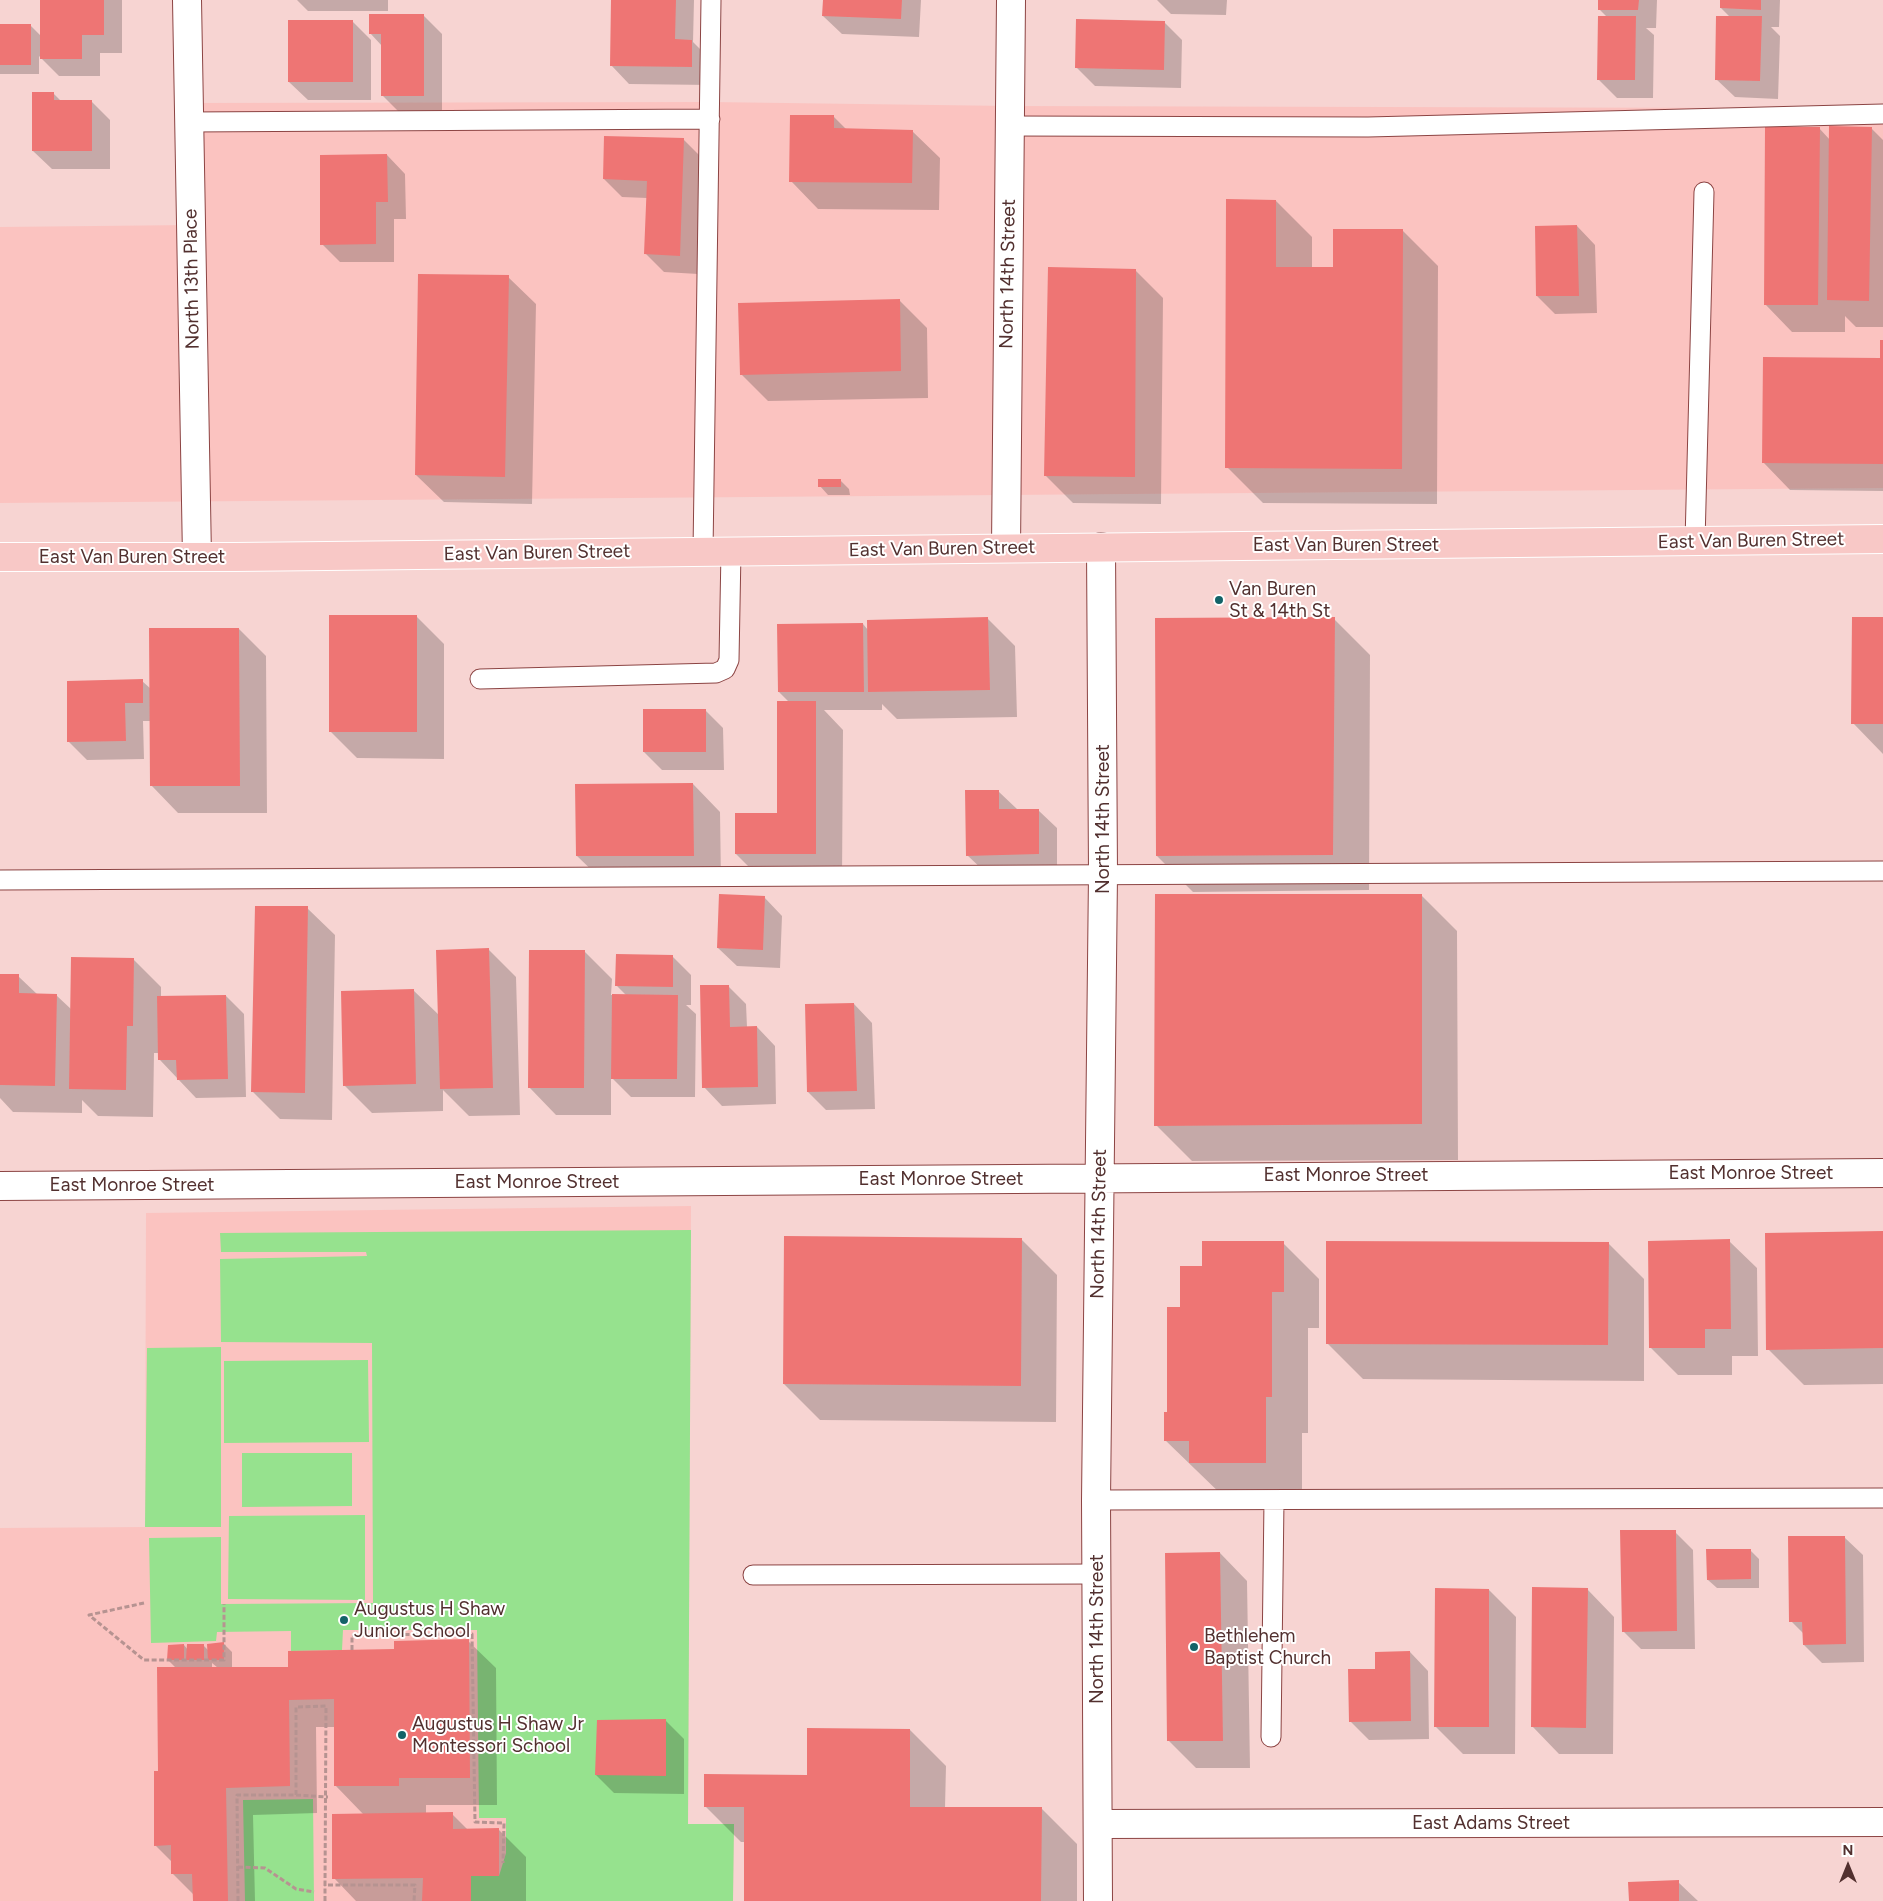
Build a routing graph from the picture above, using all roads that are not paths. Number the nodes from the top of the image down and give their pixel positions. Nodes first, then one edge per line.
1 (187, 0) edge
2 (711, 0) edge
3 (1011, 0) edge
4 (1883, 114) edge
5 (710, 119) junction
6 (189, 122) junction
7 (1010, 126) junction
8 (1704, 192) dead end
9 (1883, 539) edge
10 (1695, 542) junction
11 (1006, 548) junction
12 (1101, 548) junction
13 (703, 551) junction
14 (731, 551) junction
15 (0, 557) edge
16 (197, 557) junction
17 (480, 679) dead end
18 (1883, 871) edge
19 (1103, 874) junction
20 (0, 880) edge
21 (1883, 1173) edge
22 (1100, 1177) junction
23 (0, 1186) edge
24 (1883, 1498) edge
25 (1096, 1500) junction
26 (1274, 1500) junction
27 (1097, 1574) junction
28 (753, 1575) dead end
29 (1271, 1737) dead end
30 (1883, 1822) edge
31 (1099, 1824) junction
32 (1098, 1901) edge

1 - 6 street, North 13th Place
2 - 5 lane
3 - 7 street, North 14th Street
4 - 7 lane
5 - 6 lane
5 - 13 lane
6 - 16 street, North 13th Place
7 - 11 street, North 14th Street
8 - 10 lane
9 - 10 main road, East Van Buren Street
10 - 12 main road, East Van Buren Street
11 - 12 main road, East Van Buren Street
11 - 14 main road, East Van Buren Street
12 - 19 street, North 14th Street
13 - 14 main road, East Van Buren Street
13 - 16 main road, East Van Buren Street
14 - 17 lane
15 - 16 main road, East Van Buren Street
18 - 19 lane
19 - 20 lane
19 - 22 street, North 14th Street
21 - 22 street, East Monroe Street
22 - 23 street, East Monroe Street
22 - 25 street, North 14th Street
24 - 26 lane
25 - 26 lane
25 - 27 street, North 14th Street
26 - 29 lane
27 - 28 lane
27 - 31 street, North 14th Street
30 - 31 street, East Adams Street
31 - 32 street, North 14th Street

